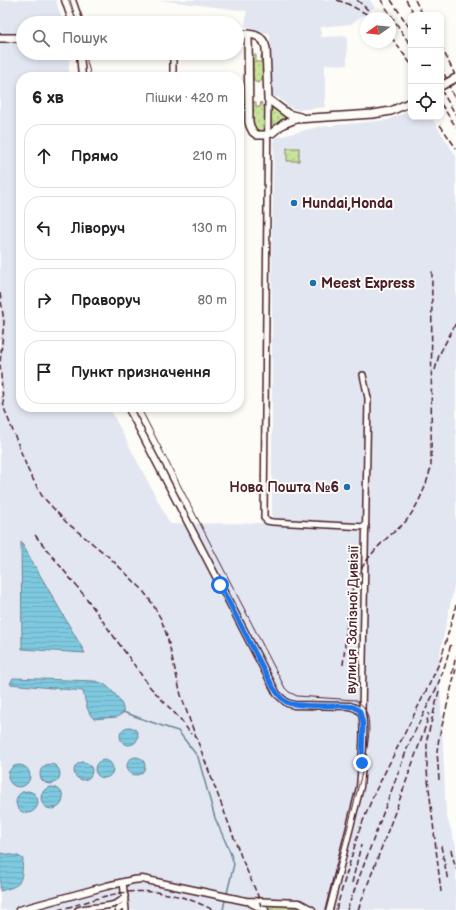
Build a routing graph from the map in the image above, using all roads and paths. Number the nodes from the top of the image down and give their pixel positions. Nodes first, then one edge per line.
1 (65, 0) edge
2 (72, 0) edge
3 (71, 16) edge
4 (78, 16) edge
5 (244, 34) edge
6 (248, 34) junction
7 (0, 38) edge
8 (16, 38) edge
9 (81, 60) edge
10 (83, 60) edge
11 (173, 60) edge
12 (82, 72) edge
13 (82, 72) edge
14 (173, 72) edge
15 (456, 78) edge
16 (444, 84) edge
17 (268, 99) junction
18 (408, 104) edge
19 (304, 118) junction
20 (268, 135) junction
21 (363, 375) dead end
22 (131, 412) edge
23 (366, 527) junction
24 (362, 714) junction
25 (123, 882) junction
26 (124, 896) junction
27 (246, 901) junction
28 (125, 904) junction
29 (19, 910) edge
30 (78, 910) edge
31 (118, 910) edge
32 (126, 910) edge
33 (265, 910) edge
34 (312, 910) edge
35 (328, 910) edge

1 - 3 street
2 - 4 street
5 - 6 main road
6 - 17 main road
6 - 20 main road
7 - 8 main road
9 - 12 street
10 - 13 street
11 - 14 street
15 - 16 main road, bridge
17 - 19 main road
17 - 20 street
18 - 19 main road
19 - 20 main road
20 - 23 street
21 - 23 street, вулиця Залізної Дивізії
22 - 24 street
23 - 24 street, вулиця Залізної Дивізії
24 - 35 street, вулиця Залізної Дивізії
25 - 26 street
25 - 27 street
25 - 29 street
26 - 28 street
26 - 30 street
27 - 33 street
27 - 34 street
28 - 31 street
28 - 32 street

